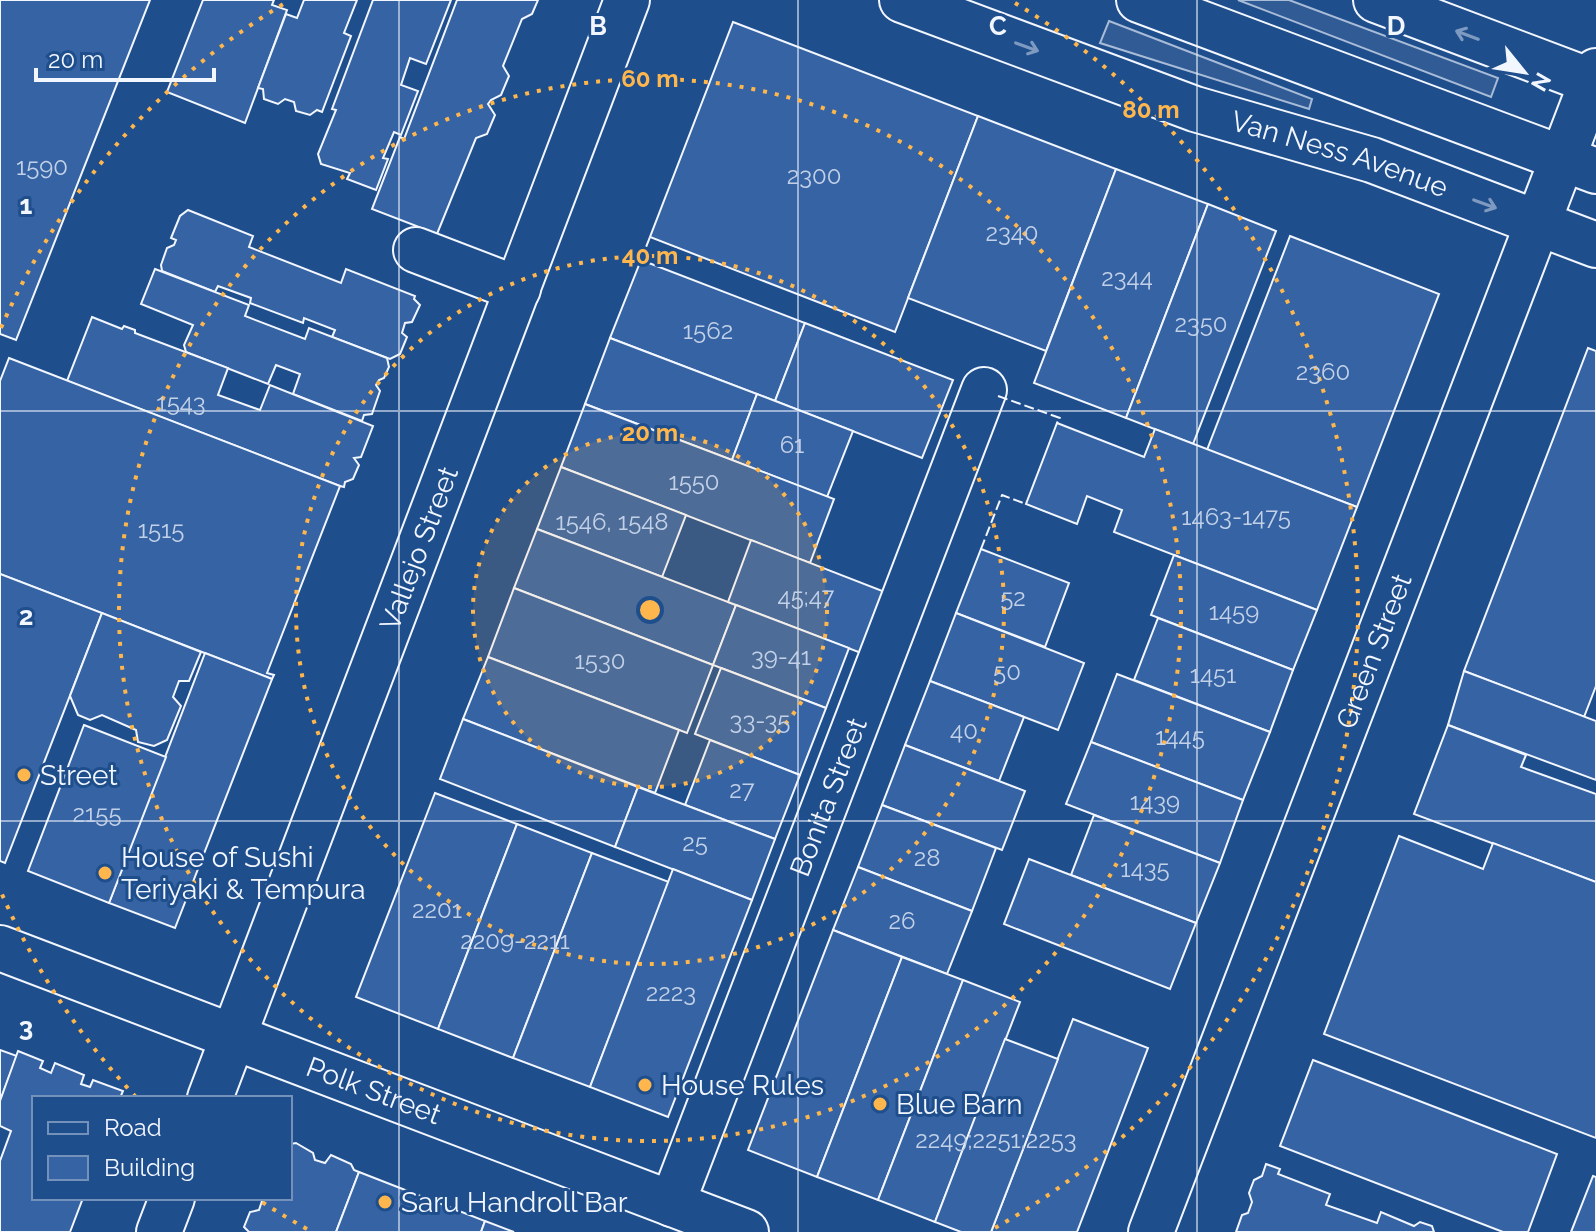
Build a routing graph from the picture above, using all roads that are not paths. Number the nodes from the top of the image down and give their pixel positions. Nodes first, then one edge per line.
1 (627, 0) edge
2 (902, 0) edge
3 (1139, 0) edge
4 (1376, 0) edge
5 (1595, 78) edge
6 (1580, 165) edge
7 (1538, 224) junction
8 (1596, 245) edge
9 (416, 250) dead end
10 (518, 289) junction
11 (984, 390) dead end
12 (0, 948) edge
13 (233, 1037) junction
14 (211, 1096) edge
15 (171, 1200) edge
16 (672, 1204) junction
17 (159, 1232) edge
18 (746, 1232) edge
19 (1151, 1232) edge

1 - 10 main road, Vallejo Street
2 -> 7 main road, Van Ness Avenue
3 - 6 main road
5 -> 4 main road
5 - 6 main road, Green Street
6 - 7 main road, Green Street
7 - 8 main road, Van Ness Avenue
7 - 19 main road, Green Street
9 - 10 main road
10 - 13 main road, Vallejo Street
11 - 16 main road, Bonita Street
12 - 13 main road, Polk Street
13 - 14 main road, Vallejo Street
13 - 16 main road, Polk Street
15 - 17 main road
16 - 18 main road, Polk Street

